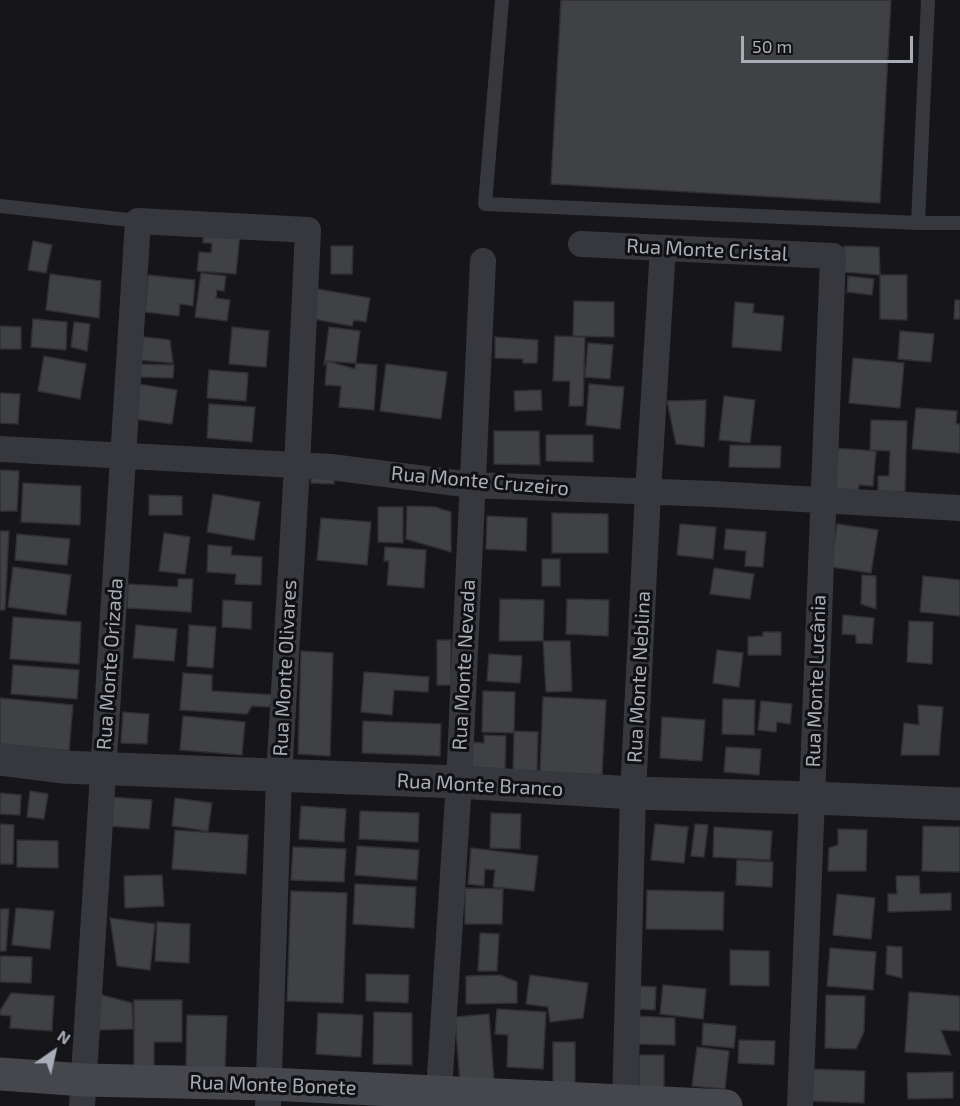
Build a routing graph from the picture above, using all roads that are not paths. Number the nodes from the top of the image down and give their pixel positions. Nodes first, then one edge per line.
1 (502, 0) edge
2 (928, 0) edge
3 (0, 206) edge
4 (138, 221) junction
5 (918, 223) junction
6 (960, 223) edge
7 (580, 244) dead end
8 (663, 248) junction
9 (833, 256) joint
10 (483, 261) dead end
11 (0, 450) edge
12 (124, 457) junction
13 (297, 466) junction
14 (472, 485) junction
15 (648, 492) junction
16 (822, 501) junction
17 (960, 508) edge
18 (0, 759) edge
19 (103, 768) junction
20 (279, 777) junction
21 (459, 782) junction
22 (633, 793) junction
23 (812, 798) junction
24 (960, 804) edge
25 (0, 1074) edge
26 (83, 1093) edge
27 (268, 1095) edge
28 (439, 1099) edge
29 (625, 1104) edge
30 (726, 1106) edge
31 (800, 1106) edge

1 - 5 lane
2 - 5 lane
3 - 4 lane
4 - 12 street, Rua Monte Orizada
4 - 13 street, Rua Monte Olivares
5 - 6 lane
7 - 8 street, Rua Monte Cristal
8 - 9 street, Rua Monte Cristal
8 - 15 street, Rua Monte Neblina
9 - 16 street, Rua Monte Lucânia
10 - 14 street, Rua Monte Nevada
11 - 12 street, Rua Monte Cruzeiro
12 - 13 street, Rua Monte Cruzeiro
12 - 19 street, Rua Monte Orizada
13 - 14 street, Rua Monte Cruzeiro
13 - 20 street, Rua Monte Olivares
14 - 15 street, Rua Monte Cruzeiro
14 - 21 street, Rua Monte Nevada
15 - 16 street, Rua Monte Cruzeiro
15 - 22 street, Rua Monte Neblina
16 - 17 street, Rua Monte Cruzeiro
16 - 23 street, Rua Monte Lucânia
18 - 19 street, Rua Monte Branco
19 - 20 street, Rua Monte Branco
19 - 26 street, Rua Monte Orizada
20 - 21 street, Rua Monte Branco
20 - 27 street, Rua Monte Olivares
21 - 22 street, Rua Monte Branco
21 - 28 street, Rua Monte Nevada
22 - 23 street, Rua Monte Branco
22 - 29 street, Rua Monte Neblina
23 - 24 street, Rua Monte Branco
23 - 31 street, Rua Monte Lucânia
25 - 26 main road, Rua Monte Bonete
26 - 27 main road, Rua Monte Bonete
27 - 28 main road, Rua Monte Bonete
28 - 29 main road, Rua Monte Bonete
29 - 30 main road, Rua Monte Bonete

